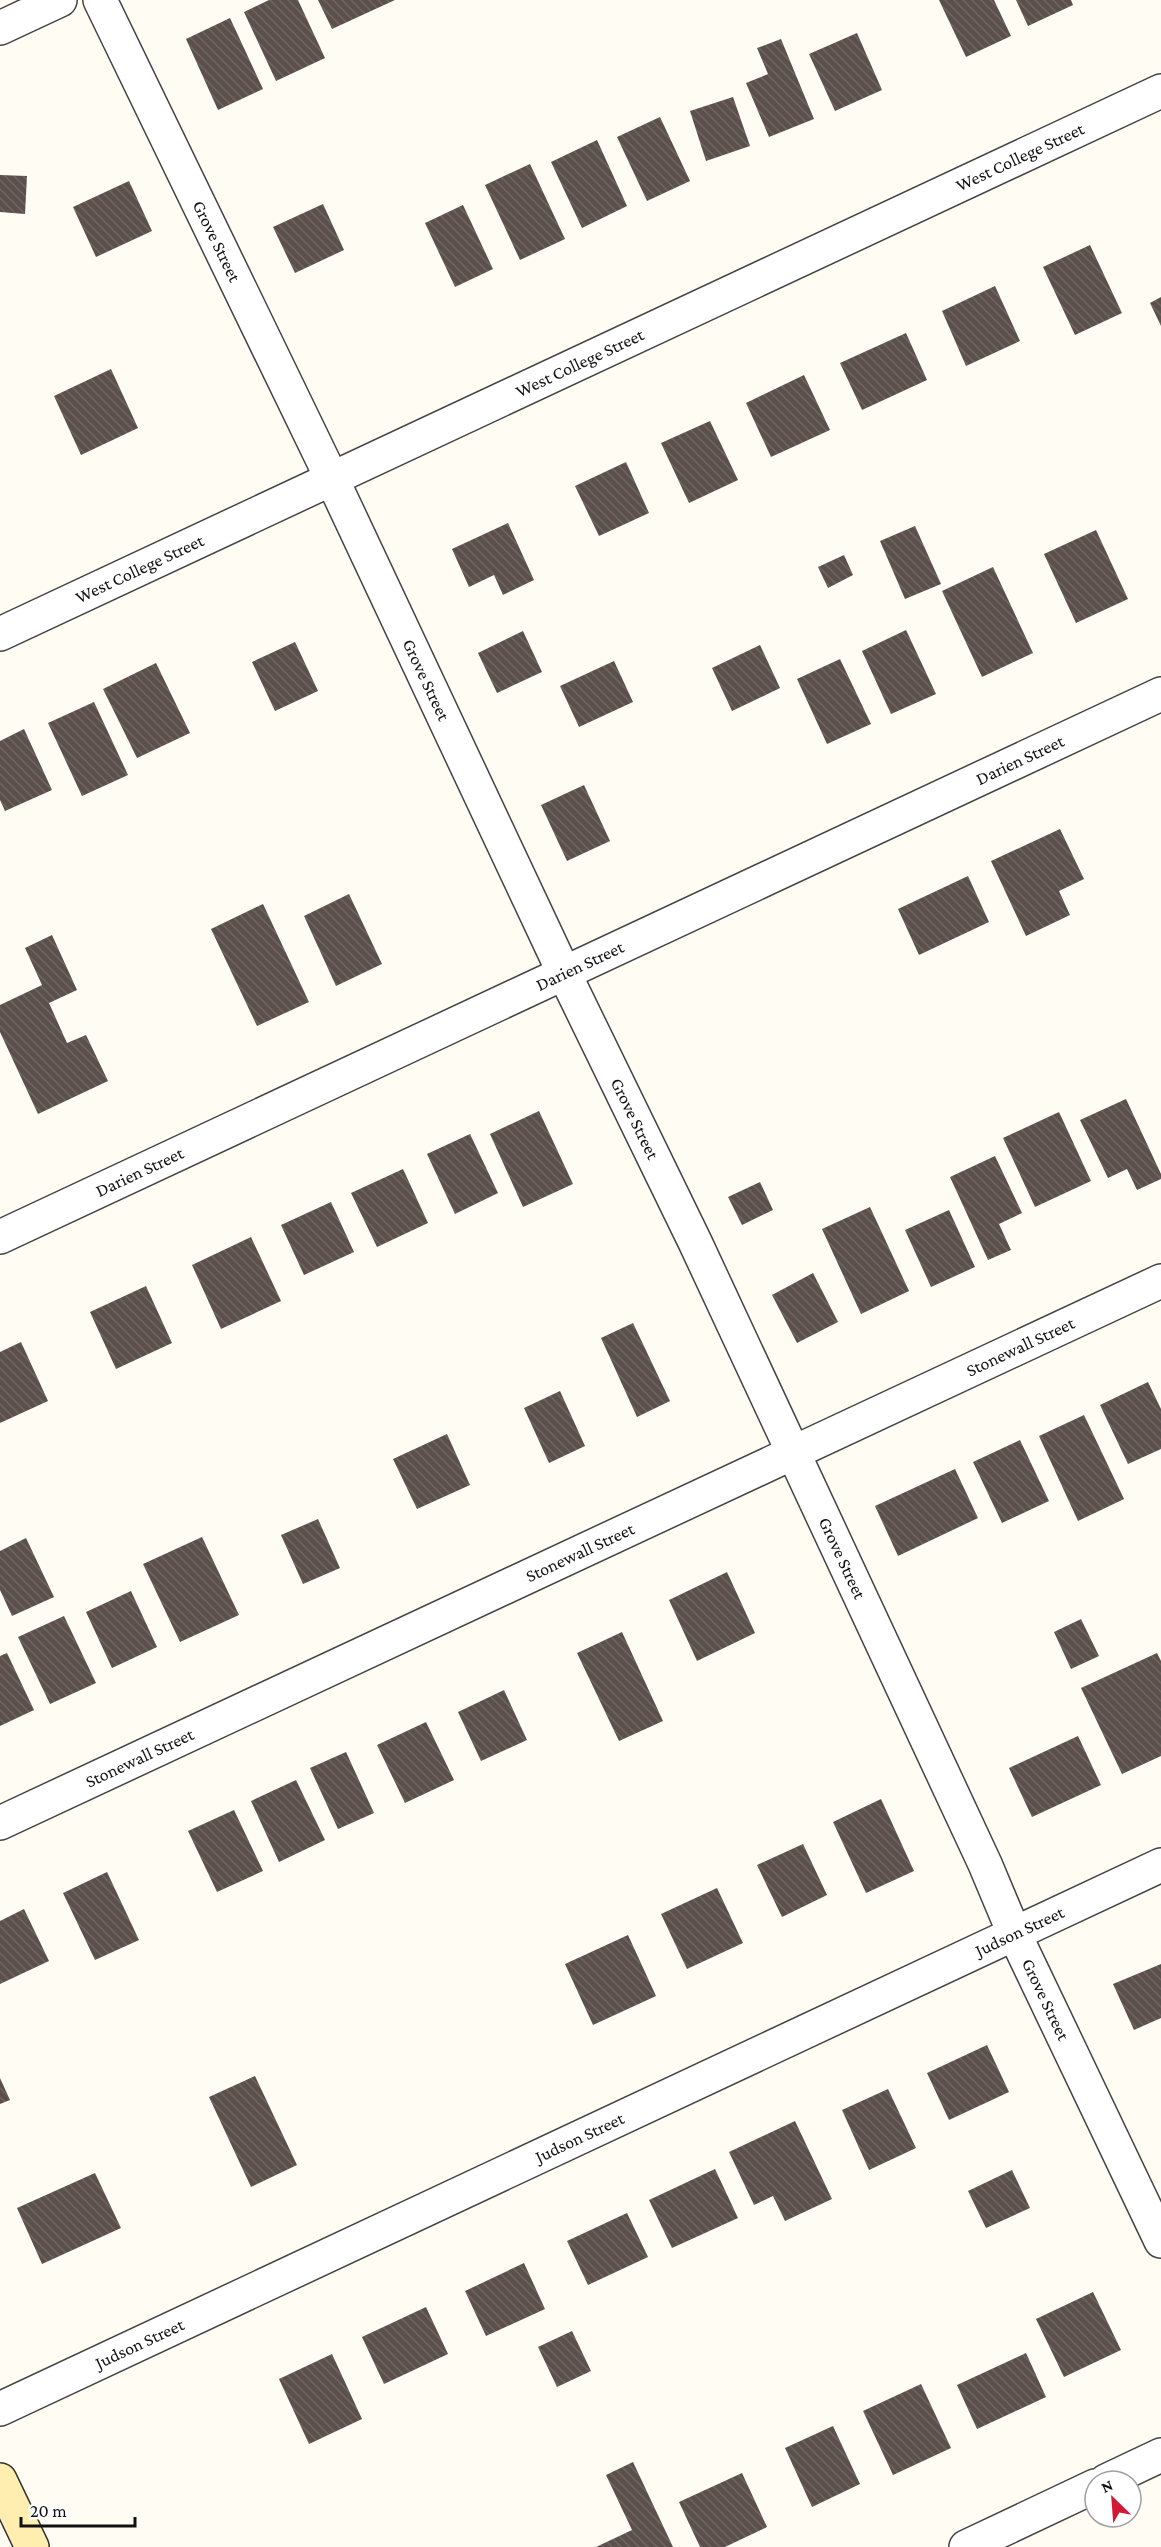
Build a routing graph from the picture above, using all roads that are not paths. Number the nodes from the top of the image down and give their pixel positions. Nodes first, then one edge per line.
1 (60, 0) edge
2 (100, 0) edge
3 (0, 28) edge
4 (1161, 91) edge
5 (332, 479) junction
6 (0, 634) edge
7 (1161, 694) edge
8 (564, 973) junction
9 (0, 1237) edge
10 (1161, 1281) edge
11 (792, 1453) junction
12 (0, 1822) edge
13 (1161, 1865) edge
14 (1014, 1933) junction
15 (1161, 2241) edge
16 (0, 2409) edge
17 (1161, 2455) edge
18 (1131, 2469) edge
19 (0, 2480) edge
20 (1083, 2492) edge
21 (32, 2547) edge
22 (966, 2547) edge

1 - 3 street
2 - 5 street, Grove Street
4 - 5 street, West College Street
5 - 6 street, West College Street
5 - 8 street, Grove Street
7 - 8 street, Darien Street
8 - 9 street, Darien Street
8 - 11 street, Grove Street
10 - 11 street, Stonewall Street
11 - 12 street, Stonewall Street
11 - 14 street, Grove Street
13 - 14 street, Judson Street
14 - 15 street, Grove Street
14 - 16 street, Judson Street
17 - 18 street
19 - 21 main road
20 - 22 street

